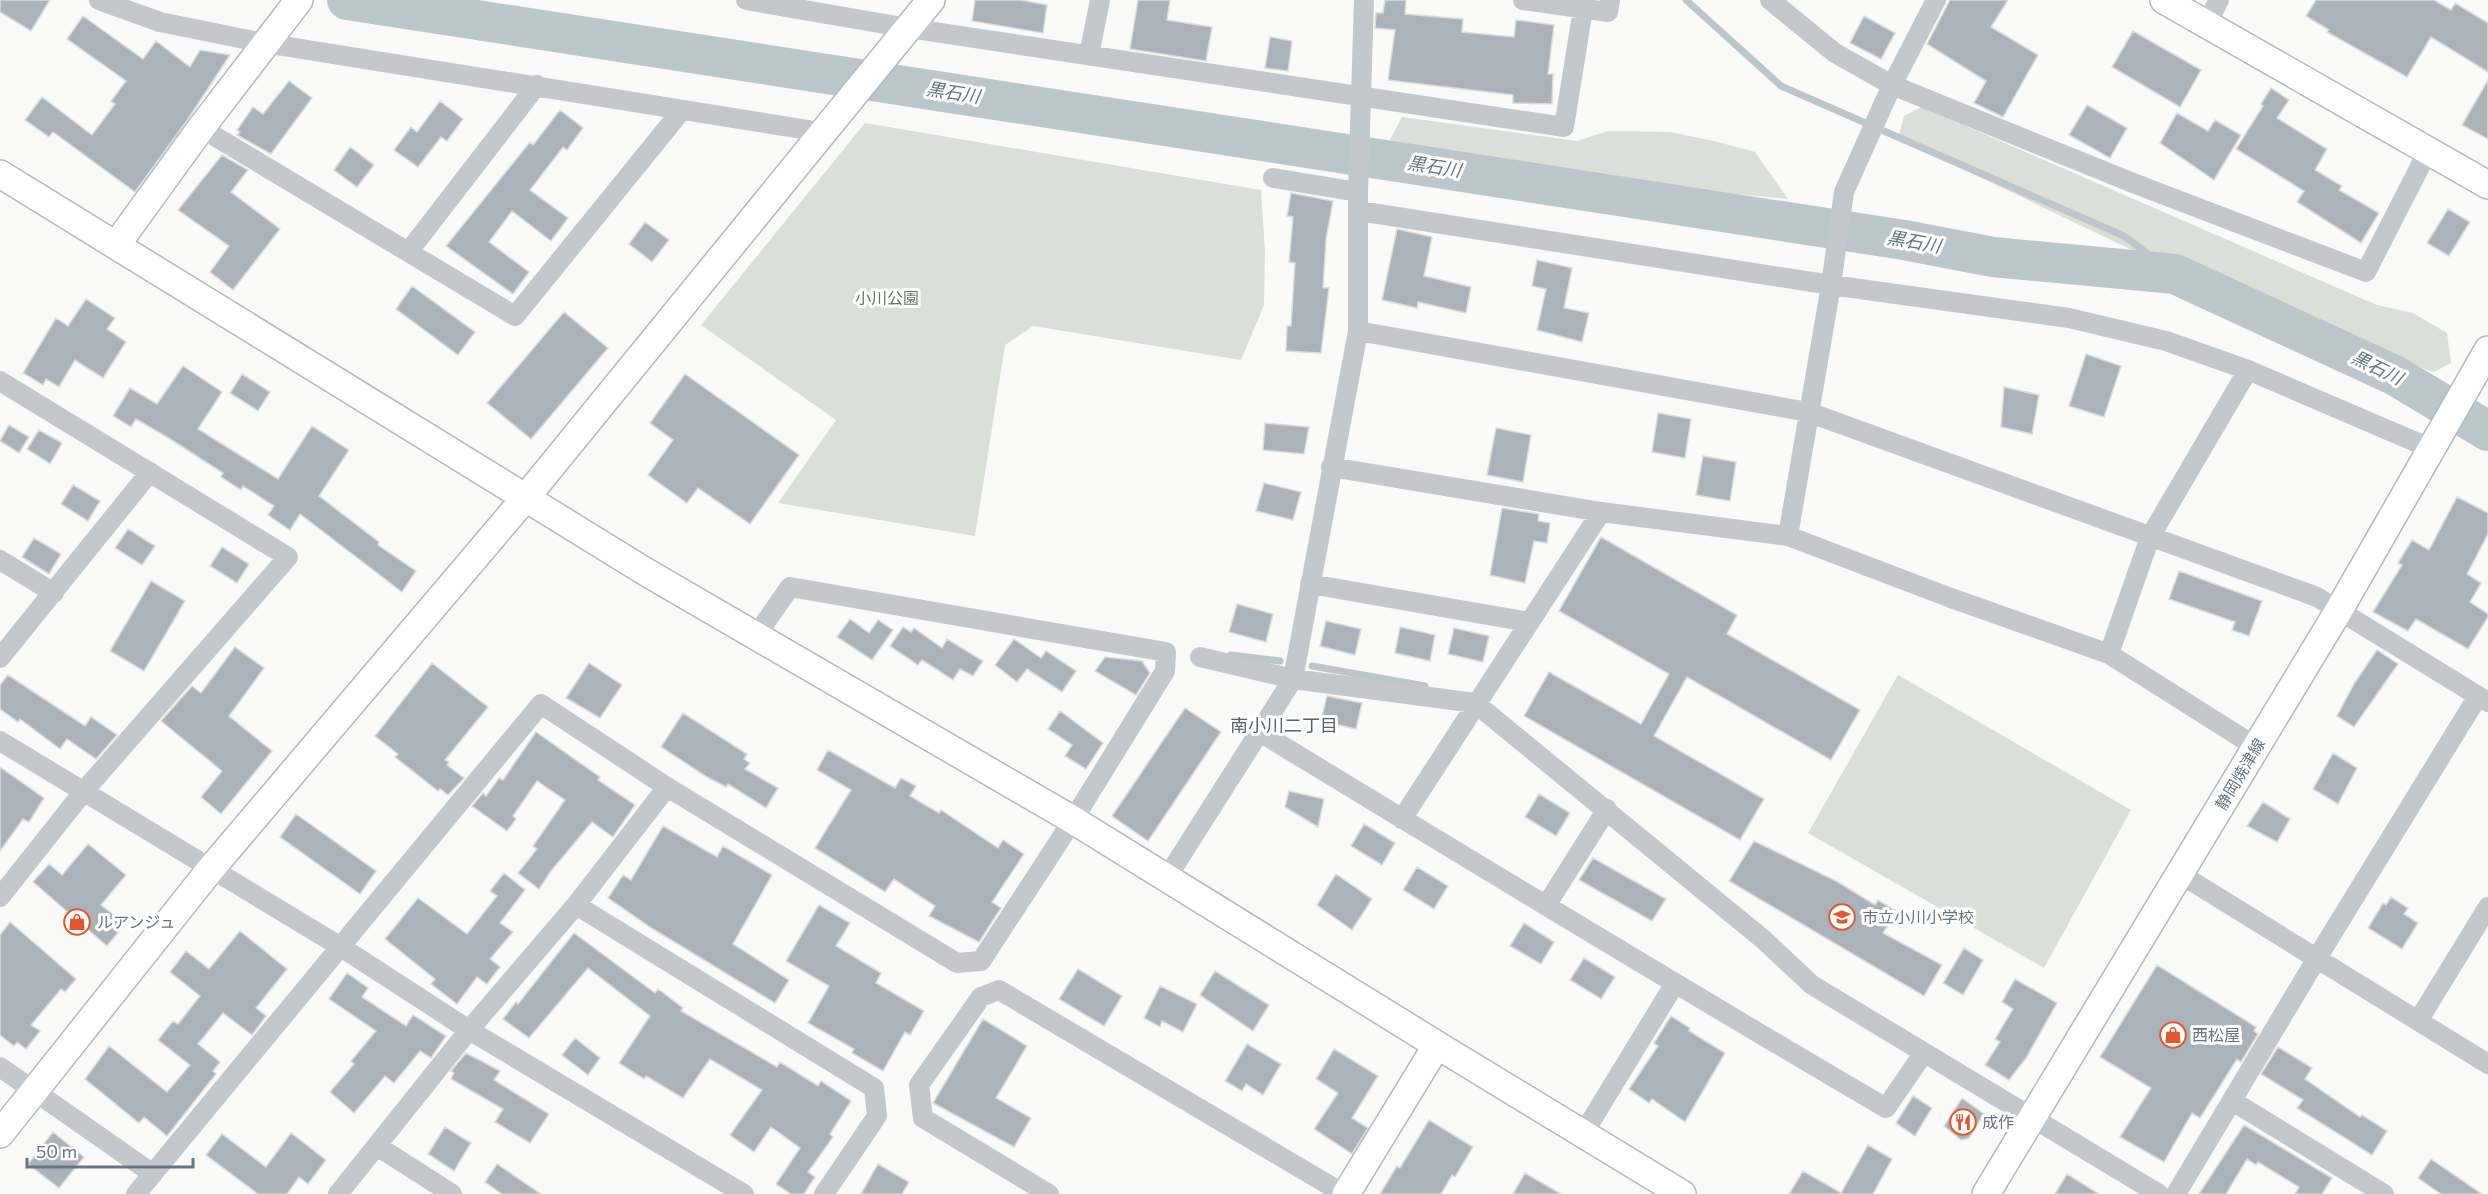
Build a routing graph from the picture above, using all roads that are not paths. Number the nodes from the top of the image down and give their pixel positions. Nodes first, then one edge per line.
1 (99, 0) edge
2 (299, 0) edge
3 (746, 0) edge
4 (931, 0) edge
5 (1100, 0) edge
6 (1364, 0) edge
7 (1522, 0) edge
8 (1611, 0) edge
9 (1770, 0) edge
10 (1936, 0) edge
11 (2164, 0) edge
12 (1583, 9) junction
13 (2213, 11) edge
14 (902, 35) junction
15 (264, 43) junction
16 (1089, 55) junction
17 (537, 85) junction
18 (1892, 85) junction
19 (1362, 106) junction
20 (682, 110) junction
21 (201, 128) junction
22 (821, 132) junction
23 (2429, 149) junction
24 (0, 174) edge
25 (1273, 178) dead end
26 (2488, 185) edge
27 (1358, 194) junction
28 (117, 244) junction
29 (409, 251) junction
30 (1831, 285) junction
31 (1358, 331) junction
32 (2483, 358) edge
33 (2248, 370) junction
34 (0, 381) edge
35 (1808, 412) junction
36 (2432, 449) junction
37 (1331, 467) junction
38 (150, 472) junction
39 (527, 496) junction
40 (1602, 512) junction
41 (1788, 536) junction
42 (2150, 537) junction
43 (0, 560) edge
44 (1310, 584) junction
45 (54, 593) junction
46 (2339, 610) junction
47 (1529, 622) junction
48 (755, 637) junction
49 (2109, 654) junction
50 (1200, 657) dead end
51 (0, 658) edge
52 (1293, 679) junction
53 (2483, 699) edge
54 (1475, 703) junction
55 (1258, 731) junction
56 (0, 741) edge
57 (2256, 747) junction
58 (667, 787) junction
59 (84, 792) junction
60 (1607, 809) junction
61 (1402, 819) junction
62 (1073, 820) junction
63 (210, 870) junction
64 (2180, 874) junction
65 (1166, 879) junction
66 (0, 897) edge
67 (1547, 904) junction
68 (576, 905) junction
69 (2488, 908) edge
70 (341, 947) junction
71 (2317, 958) junction
72 (1674, 985) junction
73 (2418, 1021) junction
74 (470, 1030) junction
75 (1437, 1045) junction
76 (1923, 1054) junction
77 (2488, 1064) edge
78 (0, 1067) edge
79 (35, 1090) junction
80 (2234, 1101) junction
81 (2031, 1118) junction
82 (0, 1134) edge
83 (1584, 1134) junction
84 (377, 1146) junction
85 (153, 1174) junction
86 (136, 1194) edge
87 (338, 1194) edge
88 (452, 1194) edge
89 (744, 1194) edge
90 (824, 1194) edge
91 (1049, 1194) edge
92 (1345, 1194) edge
93 (1682, 1194) edge
94 (1986, 1194) edge
95 (2159, 1194) edge
96 (2176, 1194) edge
97 (2384, 1194) edge

1 - 15 street
2 - 15 street
3 - 14 street
4 - 14 street
5 - 16 street
6 - 19 street
7 - 12 street
8 - 12 street
9 - 18 street
10 - 18 street
11 - 13 street
12 - 19 street
13 - 23 street
14 - 16 street
14 - 22 street
15 - 17 street
15 - 21 street
16 - 19 street
17 - 20 street
17 - 29 street
18 - 23 street
18 - 30 street
19 - 27 street
20 - 22 street
20 - 29 street
21 - 28 street
21 - 29 street
22 - 39 street
23 - 26 street
24 - 28 street
25 - 27 street
27 - 30 street
27 - 31 street
28 - 39 street
30 - 33 street
30 - 35 street
31 - 35 street
31 - 37 street
32 - 36 street, 静岡焼津線
33 - 36 street
33 - 42 street
34 - 38 street
35 - 41 street
35 - 42 street
36 - 46 street, 静岡焼津線
37 - 40 street
37 - 44 street
38 - 45 street
38 - 59 street
39 - 48 street
39 - 63 street
40 - 41 street
40 - 47 street
41 - 49 street
42 - 46 street
42 - 49 street
43 - 45 street
44 - 47 street
44 - 52 street
45 - 51 street
46 - 53 street
46 - 57 street, 静岡焼津線
47 - 54 street
48 - 62 street
48 - 62 street
49 - 57 street
50 - 52 street
52 - 54 street
52 - 55 street
53 - 71 street
54 - 60 street
54 - 61 street
55 - 61 street
55 - 65 street
56 - 59 street
57 - 64 street, 静岡焼津線
58 - 62 street
58 - 68 street
58 - 70 street
59 - 63 street
59 - 66 street
60 - 67 street
60 - 76 street
61 - 67 street
62 - 65 street
63 - 70 street
63 - 79 street
64 - 71 street
64 - 81 street, 静岡焼津線
65 - 75 street
67 - 72 street
68 - 74 street
68 - 90 street
69 - 73 street
70 - 74 street
70 - 85 street
71 - 73 street
71 - 80 street
72 - 76 street
72 - 83 street
73 - 77 street
74 - 84 street
74 - 89 street
75 - 83 street
75 - 92 street
76 - 81 street
78 - 79 street
79 - 82 street
79 - 85 street
80 - 96 street
80 - 97 street
81 - 94 street, 静岡焼津線
81 - 95 street
83 - 93 street
84 - 87 street
84 - 88 street
85 - 86 street
91 - 92 street

